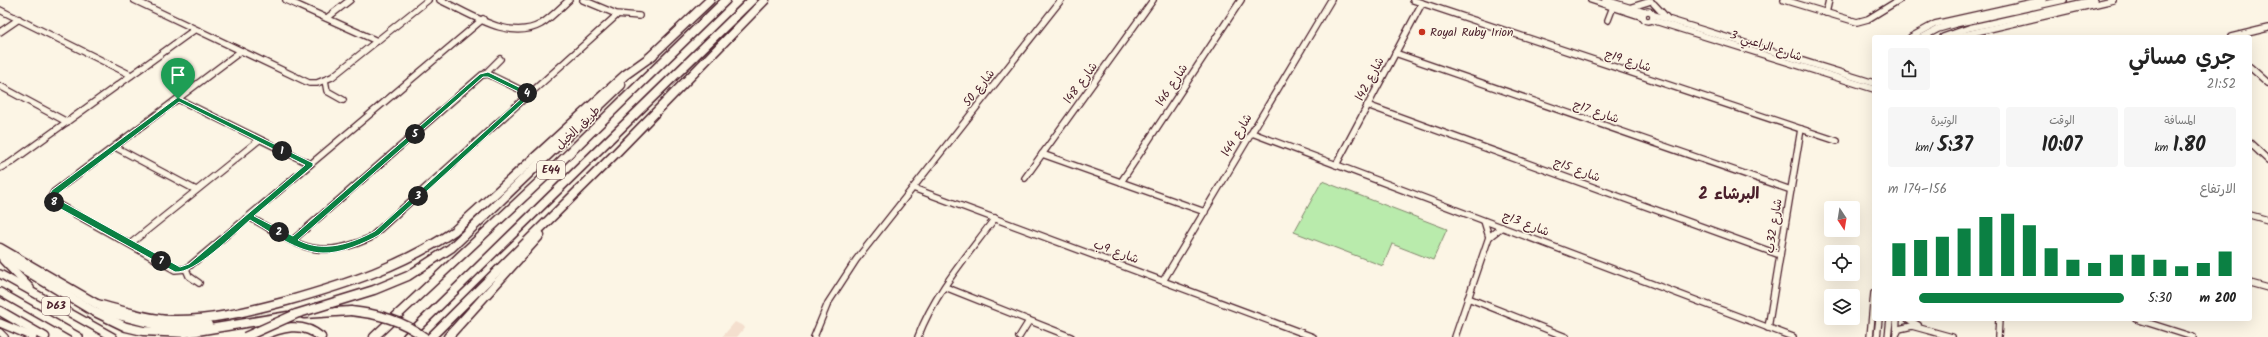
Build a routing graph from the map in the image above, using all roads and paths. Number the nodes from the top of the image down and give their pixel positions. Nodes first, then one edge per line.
1 (134, 0) edge
2 (286, 0) edge
3 (350, 0) edge
4 (428, 0) edge
5 (440, 0) edge
6 (569, 0) edge
7 (583, 0) edge
8 (710, 0) edge
9 (726, 0) edge
10 (752, 0) edge
11 (765, 0) edge
12 (1061, 0) edge
13 (1153, 0) edge
14 (1241, 0) edge
15 (1331, 0) edge
16 (1413, 0) edge
17 (1591, 0) edge
18 (1605, 0) edge
19 (1784, 0) edge
20 (1829, 0) edge
21 (1899, 0) edge
22 (2043, 0) edge
23 (2064, 0) edge
24 (2094, 0) edge
25 (2113, 0) edge
26 (1653, 1) edge
27 (2099, 1) edge
28 (1422, 3) junction
29 (1613, 7) junction
30 (1627, 7) junction
31 (0, 10) edge
32 (609, 11) junction
33 (1826, 13) junction
34 (616, 14) junction
35 (1644, 14) junction
36 (639, 16) dead end
37 (1653, 16) junction
38 (327, 18) junction
39 (19, 19) junction
40 (483, 19) junction
41 (1608, 20) dead end
42 (1672, 21) junction
43 (608, 22) junction
44 (2268, 28) edge
45 (194, 30) junction
46 (0, 32) edge
47 (1915, 35) edge
48 (1927, 35) edge
49 (1949, 35) edge
50 (1963, 35) edge
51 (2239, 35) edge
52 (376, 41) junction
53 (240, 51) junction
54 (1395, 53) junction
55 (652, 55) junction
56 (500, 59) dead end
57 (2252, 69) edge
58 (485, 74) junction
59 (131, 75) junction
60 (325, 80) junction
61 (1872, 82) edge
62 (2268, 83) edge
63 (0, 86) edge
64 (1872, 89) edge
65 (530, 94) junction
66 (178, 99) junction
67 (343, 100) dead end
68 (1367, 105) junction
69 (67, 122) junction
70 (1801, 129) junction
71 (1252, 133) junction
72 (259, 140) junction
73 (1837, 140) dead end
74 (2252, 145) edge
75 (115, 147) junction
76 (1042, 154) junction
77 (2268, 160) edge
78 (310, 164) junction
79 (1336, 165) junction
80 (0, 168) edge
81 (1025, 178) dead end
82 (1121, 182) junction
83 (913, 188) junction
84 (196, 190) junction
85 (1791, 190) junction
86 (573, 194) junction
87 (1205, 212) junction
88 (2252, 216) edge
89 (249, 217) junction
90 (995, 218) junction
91 (1484, 220) junction
92 (2268, 220) edge
93 (1502, 227) junction
94 (1489, 237) junction
95 (294, 240) junction
96 (130, 244) junction
97 (0, 248) edge
98 (1780, 255) junction
99 (0, 256) edge
100 (186, 269) junction
101 (0, 274) edge
102 (1163, 282) junction
103 (199, 283) dead end
104 (2252, 284) edge
105 (945, 287) junction
106 (2268, 288) edge
107 (0, 292) edge
108 (33, 292) junction
109 (1468, 298) junction
110 (98, 304) junction
111 (0, 311) edge
112 (1872, 315) edge
113 (265, 320) junction
114 (1029, 321) junction
115 (1879, 321) edge
116 (1890, 321) edge
117 (1897, 321) edge
118 (1912, 321) edge
119 (1999, 321) edge
120 (2142, 321) edge
121 (0, 322) edge
122 (1768, 328) junction
123 (1925, 328) junction
124 (0, 332) edge
125 (1562, 336) edge
126 (5, 337) edge
127 (33, 337) edge
128 (45, 337) edge
129 (79, 337) edge
130 (113, 337) edge
131 (246, 337) edge
132 (260, 337) edge
133 (321, 337) edge
134 (374, 337) edge
135 (407, 337) edge
136 (424, 337) edge
137 (431, 337) edge
138 (448, 337) edge
139 (814, 337) edge
140 (918, 337) edge
141 (1019, 337) edge
142 (1071, 337) edge
143 (1312, 337) edge
144 (1455, 337) edge
145 (1793, 337) edge
146 (1870, 337) edge
147 (1877, 337) edge
148 (1888, 337) edge
149 (1895, 337) edge
150 (1952, 337) edge
151 (1998, 337) edge
152 (2193, 337) edge

1 - 45 street
2 - 38 street
3 - 38 street
4 - 52 street
5 - 40 street
6 - 40 street
7 - 32 street
8 - 55 highway
9 - 134 highway, طريق الخيل / E44
10 - 135 highway, E44
11 - 86 highway
12 - 83 street, شارع 50
13 - 76 street, شارع 48ا
14 - 82 street, شارع 46ا
15 - 71 street, شارع 44ا
16 - 28 street, شارع 19ج
17 - 29 street
18 - 30 street
19 - 33 street
20 - 33 street
21 - 33 street
22 - 47 street
23 - 48 street
24 - 49 street
25 - 27 street
26 - 30 street
26 - 35 street
26 - 37 street
26 - 42 street
27 - 50 street
28 - 54 street, شارع 42ا
28 - 70 street, شارع 19ج
29 - 35 street
29 - 41 street
30 - 35 street
31 - 39 street
32 - 34 street
32 - 43 street
34 - 36 street
34 - 43 street
35 - 37 street
35 - 37 street
37 - 42 street, شارع الراعبي 3
37 - 64 street, شارع الراعبي 3
38 - 52 street
39 - 46 street
39 - 59 street
40 - 78 street
42 - 61 street, شارع الراعبي 3
43 - 65 street
44 - 51 street
45 - 53 street
45 - 59 street
52 - 60 street
53 - 60 street
53 - 66 street
54 - 68 street, شارع 42ا
54 - 85 street, شارع 17ج
55 - 110 highway
55 - 131 highway, bridge
56 - 58 street
57 - 62 street
58 - 65 street
58 - 95 street
59 - 69 street
60 - 67 street
63 - 69 street
65 - 95 street
66 - 72 street
66 - 75 street
68 - 79 street, شارع 42ا
68 - 98 street, شارع 15ج
69 - 80 street
70 - 73 street, شارع 19ج
70 - 85 street, شارع 32ب
71 - 79 street, شارع 13ج
71 - 87 street, شارع 44ا
72 - 78 street
72 - 84 street
74 - 77 street
75 - 84 street
75 - 96 street
76 - 81 street, شارع 48ا
76 - 82 street
78 - 89 street
79 - 91 street, شارع 13ج
82 - 87 street
83 - 90 street, شارع 9ب
83 - 139 street, شارع 50
84 - 96 street
85 - 98 street, شارع 32ب
86 - 137 highway
86 - 138 highway
87 - 102 street, شارع 44ا
88 - 92 street
89 - 95 street
89 - 100 street
90 - 102 street, شارع 9ب
90 - 105 street
91 - 93 street, شارع 13ج
91 - 94 street
93 - 94 street
93 - 122 street, شارع 13ج
94 - 109 street
96 - 100 street
97 - 110 highway
98 - 122 street, شارع 32ب
99 - 108 main road
99 - 113 highway
100 - 103 street
101 - 108 main road, D63
102 - 143 street, شارع 9ب
104 - 106 street
105 - 114 street
105 - 140 street
107 - 129 main road, D63
108 - 130 main road, D63
109 - 125 street
109 - 144 street
110 - 113 highway
111 - 128 highway
112 - 146 street
113 - 136 highway, bridge
114 - 141 street
114 - 142 street
115 - 147 street
116 - 148 street
117 - 149 street
118 - 123 street
119 - 151 street
120 - 152 street
121 - 127 main road
122 - 145 street, شارع 13ج
123 - 149 street
123 - 150 street
124 - 126 street
132 - 133 highway

